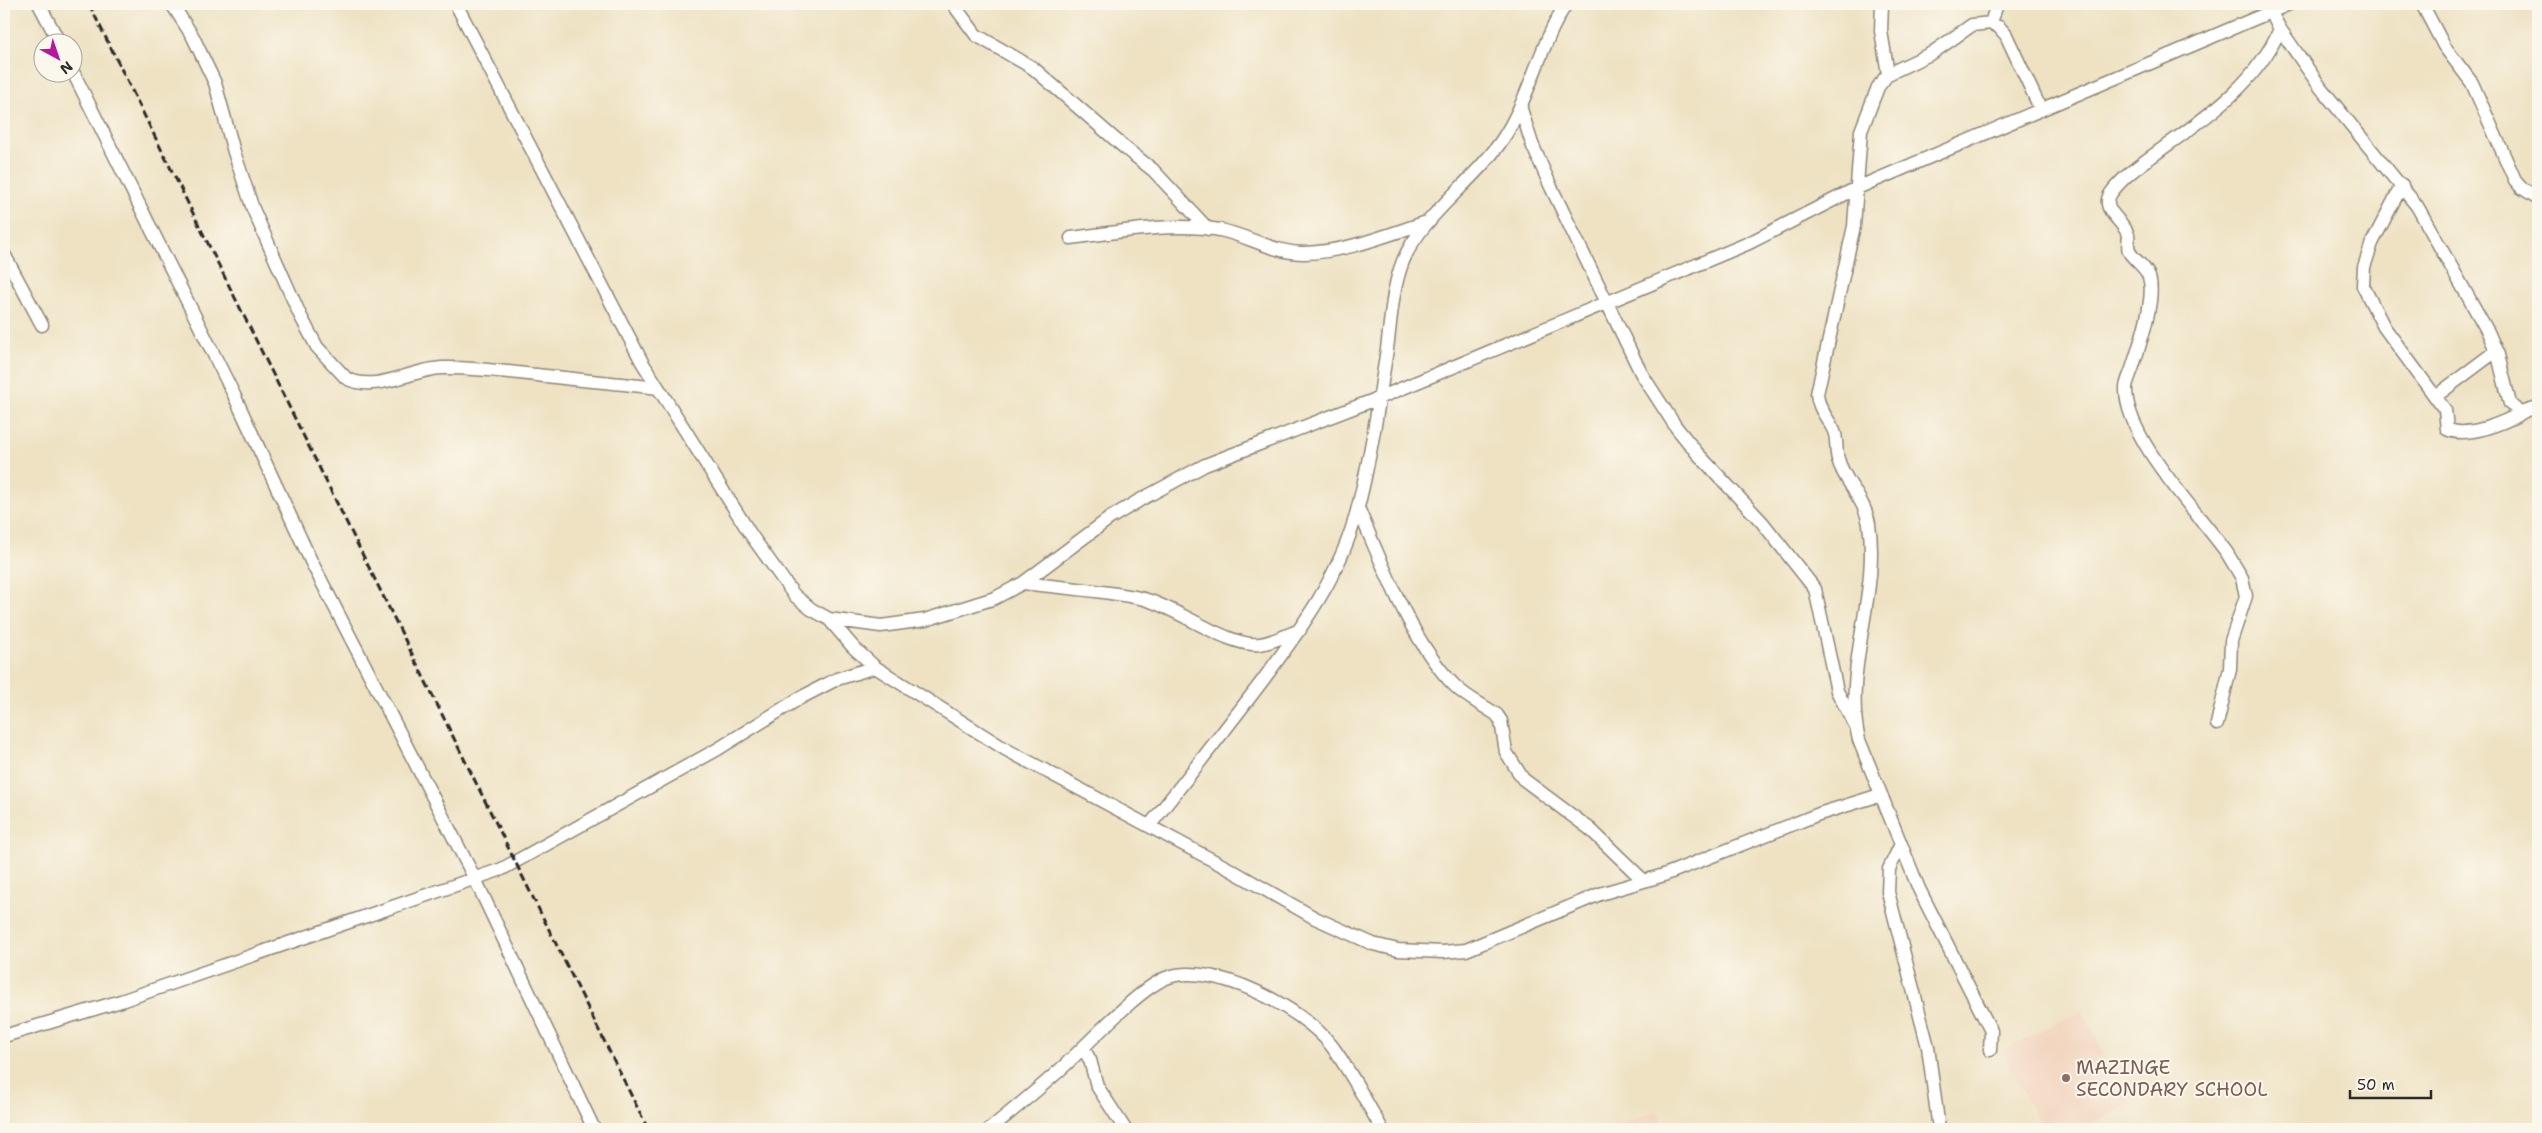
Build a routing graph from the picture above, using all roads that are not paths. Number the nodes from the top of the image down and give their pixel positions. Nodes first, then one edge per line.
1 (172, 4) edge
2 (456, 4) edge
3 (953, 4) edge
4 (1566, 4) edge
5 (1882, 4) edge
6 (1997, 4) edge
7 (2289, 4) edge
8 (2422, 4) edge
9 (43, 5) edge
10 (2268, 8) edge
11 (1990, 23) junction
12 (2280, 29) junction
13 (55, 32) edge
14 (1888, 74) junction
15 (78, 82) edge
16 (1521, 108) junction
17 (2041, 110) junction
18 (2402, 185) junction
19 (1858, 188) junction
20 (2538, 198) edge
21 (1430, 221) junction
22 (1208, 229) junction
23 (1071, 238) dead end
24 (4, 254) edge
25 (1607, 303) junction
26 (42, 325) dead end
27 (2496, 351) junction
28 (658, 388) junction
29 (2436, 396) junction
30 (1379, 398) junction
31 (2538, 407) edge
32 (2523, 412) junction
33 (1358, 508) junction
34 (1023, 583) junction
35 (829, 619) junction
36 (1300, 630) junction
37 (875, 667) junction
38 (2217, 724) dead end
39 (1855, 726) junction
40 (1880, 795) junction
41 (1150, 826) junction
42 (1901, 844) junction
43 (475, 879) junction
44 (1644, 881) junction
45 (4, 1036) edge
46 (1083, 1048) junction
47 (1990, 1050) dead end
48 (594, 1129) edge
49 (990, 1129) edge
50 (1125, 1129) edge
51 (1382, 1129) edge
52 (1939, 1129) edge

1 - 28 street
2 - 28 street
3 - 22 street
4 - 16 street
5 - 14 street
6 - 11 street
7 - 10 street
8 - 20 street
9 - 13 street
10 - 12 street
10 - 17 street
11 - 14 street
11 - 17 street
12 - 18 street
12 - 38 street
14 - 19 street
15 - 43 street
16 - 21 street
16 - 25 street
17 - 19 street
18 - 27 street
18 - 29 street
19 - 25 street
19 - 39 street
21 - 22 street
21 - 30 street
22 - 23 street
24 - 26 street
25 - 30 street
25 - 39 street
27 - 29 street
27 - 32 street
28 - 35 street
29 - 32 street
30 - 33 street
30 - 34 street
31 - 32 street
33 - 36 street
33 - 44 street
34 - 35 street
34 - 36 street
35 - 37 street
36 - 41 street
37 - 41 street
37 - 43 street
39 - 40 street
40 - 42 street
40 - 44 street
41 - 44 street
42 - 47 street
42 - 52 street
43 - 45 street
43 - 48 street
46 - 49 street
46 - 50 street
46 - 51 street

